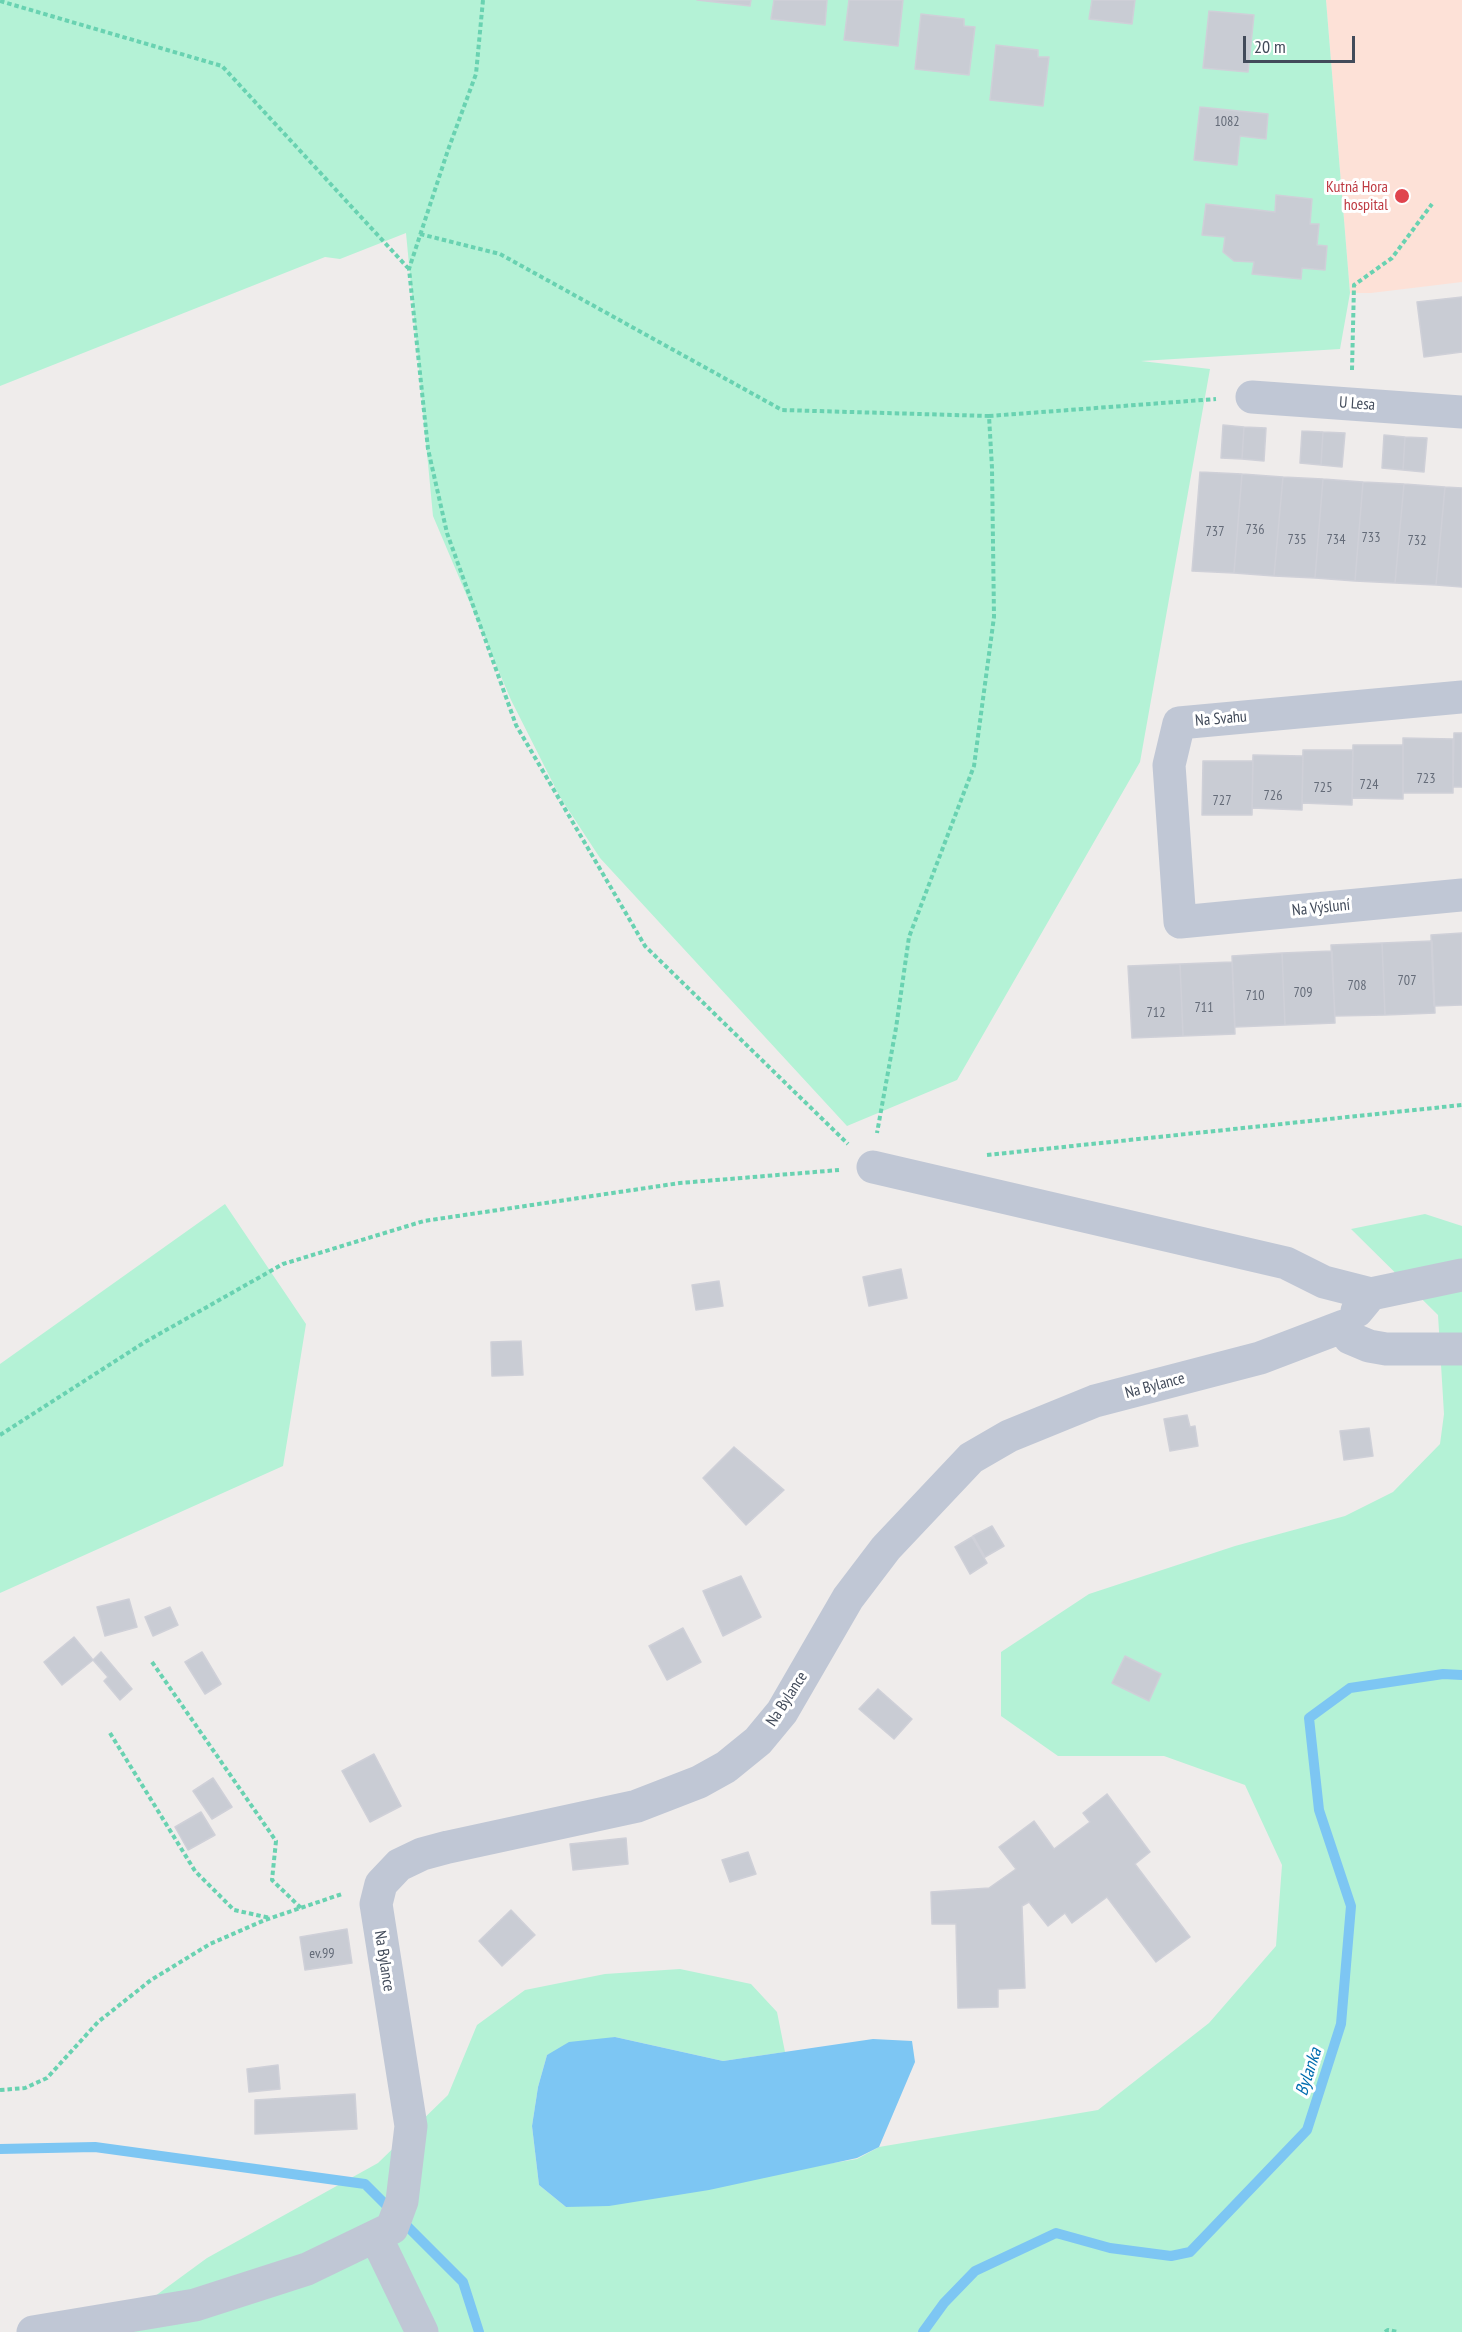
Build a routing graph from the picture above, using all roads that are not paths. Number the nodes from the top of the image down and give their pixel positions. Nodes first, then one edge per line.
1 (1252, 397) road end
2 (1462, 412) edge
3 (1462, 697) edge
4 (1462, 895) edge
5 (1180, 922) joint
6 (873, 1167) road end
7 (1462, 1275) edge
8 (1371, 1294) junction
9 (1344, 1326) junction
10 (1462, 1349) edge
11 (390, 2222) junction
12 (33, 2332) edge
13 (422, 2332) edge

1 - 2 street, U Lesa
3 - 5 street, Na Svahu
4 - 5 street, Na Výsluní
6 - 8 street
7 - 8 street
8 - 9 street
9 - 10 street
9 - 11 street, Na Bylance
11 - 12 street
11 - 13 street

